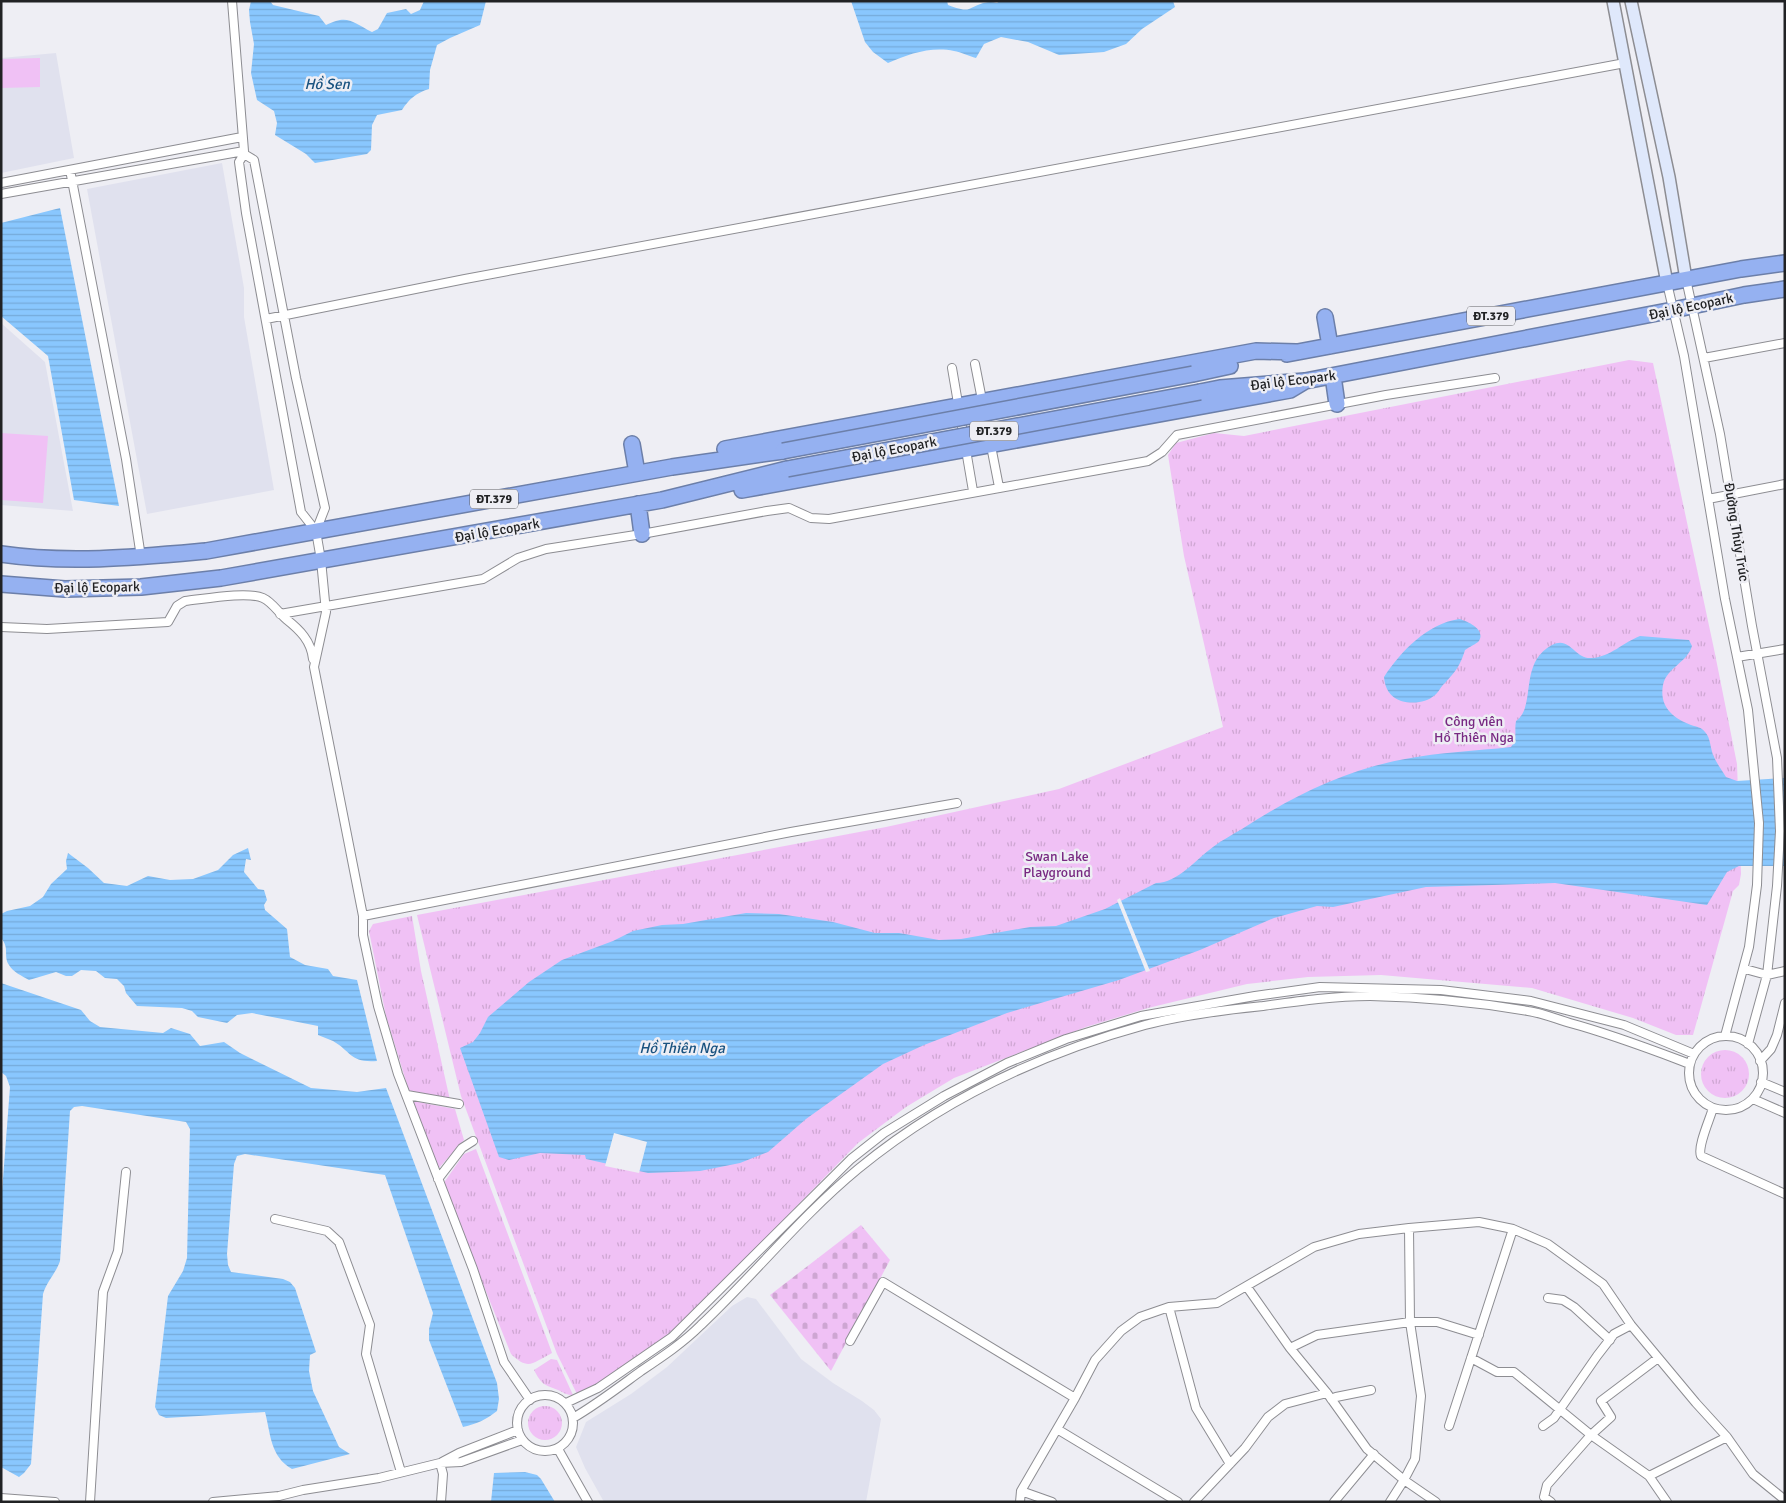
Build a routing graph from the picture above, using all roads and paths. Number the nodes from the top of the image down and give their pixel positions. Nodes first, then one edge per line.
1 (232, 1) edge
2 (1614, 1) edge
3 (1632, 1) edge
4 (1625, 63) junction
5 (242, 137) junction
6 (244, 153) junction
7 (70, 170) junction
8 (73, 182) junction
9 (1, 183) edge
10 (1, 194) edge
11 (1785, 263) edge
12 (1686, 279) junction
13 (1667, 283) junction
14 (1785, 289) edge
15 (1692, 306) junction
16 (1673, 310) junction
17 (284, 315) junction
18 (1325, 317) dead end
19 (266, 319) junction
20 (1785, 343) edge
21 (1330, 346) junction
22 (1296, 352) junction
23 (1704, 358) junction
24 (975, 364) dead end
25 (952, 368) dead end
26 (1333, 376) junction
27 (1495, 378) dead end
28 (1305, 381) junction
29 (982, 402) junction
30 (1336, 404) junction
31 (958, 406) junction
32 (632, 444) dead end
33 (990, 444) junction
34 (966, 448) junction
35 (672, 467) junction
36 (638, 473) junction
37 (1785, 484) edge
38 (999, 487) junction
39 (973, 491) junction
40 (1731, 494) junction
41 (1708, 499) junction
42 (662, 500) junction
43 (638, 504) junction
44 (316, 531) junction
45 (642, 534) junction
46 (1, 554) edge
47 (141, 557) junction
48 (321, 560) junction
49 (1, 584) edge
50 (326, 606) junction
51 (280, 614) junction
52 (1, 627) edge
53 (1785, 649) edge
54 (1757, 654) junction
55 (1737, 657) junction
56 (314, 667) junction
57 (958, 804) dead end
58 (363, 916) junction
59 (1745, 969) junction
60 (1785, 971) edge
61 (1767, 975) junction
62 (1425, 989) junction
63 (1424, 999) junction
64 (1785, 1002) edge
65 (1164, 1012) junction
66 (1574, 1012) junction
67 (1165, 1021) junction
68 (1571, 1023) junction
69 (1725, 1036) junction
70 (1748, 1044) junction
71 (1694, 1054) junction
72 (1760, 1061) junction
73 (1690, 1064) junction
74 (1761, 1082) junction
75 (1785, 1092) edge
76 (407, 1095) junction
77 (1753, 1098) junction
78 (459, 1104) dead end
79 (926, 1106) junction
80 (1713, 1108) junction
81 (1785, 1113) edge
82 (931, 1115) junction
83 (474, 1141) dead end
84 (126, 1172) dead end
85 (438, 1179) junction
86 (1785, 1194) edge
87 (791, 1218) junction
88 (275, 1219) dead end
89 (798, 1225) junction
90 (1409, 1228) junction
91 (1513, 1229) junction
92 (1247, 1287) junction
93 (1548, 1298) dead end
94 (1169, 1307) junction
95 (1410, 1322) junction
96 (1631, 1325) junction
97 (1479, 1335) junction
98 (672, 1337) junction
99 (1610, 1340) junction
100 (850, 1341) dead end
101 (678, 1345) junction
102 (1290, 1348) junction
103 (1471, 1358) junction
104 (1658, 1358) junction
105 (1371, 1390) dead end
106 (1329, 1396) junction
107 (1075, 1398) junction
108 (530, 1400) junction
109 (566, 1403) junction
110 (1561, 1408) junction
111 (573, 1418) junction
112 (1449, 1426) dead end
113 (1543, 1426) dead end
114 (1057, 1429) junction
115 (518, 1430) junction
116 (1591, 1435) junction
117 (1727, 1437) junction
118 (522, 1440) junction
119 (558, 1449) junction
120 (1374, 1454) junction
121 (440, 1463) junction
122 (1230, 1464) junction
123 (401, 1472) junction
124 (1649, 1476) junction
125 (1404, 1480) junction
126 (1020, 1491) junction
127 (295, 1492) junction
128 (1, 1498) edge
129 (1785, 1500) edge
130 (55, 1502) edge
131 (90, 1502) edge
132 (213, 1502) edge
133 (297, 1502) edge
134 (440, 1502) edge
135 (588, 1502) edge
136 (1020, 1502) edge
137 (1052, 1502) edge
138 (1178, 1502) edge
139 (1194, 1502) edge
140 (1334, 1502) edge
141 (1390, 1502) edge
142 (1436, 1502) edge
143 (1551, 1502) edge
144 (1667, 1502) edge

1 - 5 street
2 - 4 main road
3 - 12 main road
4 - 13 main road
4 - 17 street
5 - 6 street
5 - 7 street
6 - 8 street
6 - 17 street
6 - 19 street
7 - 8 street
7 - 9 street
8 - 10 street
8 - 47 street
11 - 12 highway, Đại lộ Ecopark / ĐT.379
12 - 13 highway, Đại lộ Ecopark / ĐT.379
12 - 15 street, Đường Thủy Trúc
13 - 16 street, Đường Thủy Trúc
13 - 21 highway, Đại lộ Ecopark / ĐT.379
14 - 15 highway, Đại lộ Ecopark / ĐT.379
15 - 16 highway, Đại lộ Ecopark / ĐT.379
15 - 23 street, Đường Thủy Trúc
16 - 26 highway, Đại lộ Ecopark / ĐT.379
16 - 41 street, Đường Thủy Trúc
17 - 19 street
17 - 44 street
18 - 21 highway
19 - 44 street
20 - 23 street
21 - 22 highway, Đại lộ Ecopark / ĐT.379
22 - 29 highway
22 - 35 highway, Đại lộ Ecopark / ĐT.379, bridge
23 - 40 street, Đường Thủy Trúc
24 - 29 street
25 - 31 street
26 - 28 highway, Đại lộ Ecopark / ĐT.379
26 - 30 highway
27 - 30 street
28 - 33 highway
28 - 42 highway, Đại lộ Ecopark / ĐT.379, bridge
29 - 31 highway
29 - 33 street
30 - 38 street
31 - 34 street
31 - 35 highway
32 - 36 highway
33 - 34 highway
33 - 38 street
34 - 39 street
34 - 42 highway
35 - 36 highway, Đại lộ Ecopark / ĐT.379
36 - 44 highway, Đại lộ Ecopark / ĐT.379
37 - 40 street
38 - 39 street
39 - 45 street
40 - 41 street
40 - 54 street, Đường Thủy Trúc
41 - 55 street, Đường Thủy Trúc
42 - 43 highway, Đại lộ Ecopark / ĐT.379
43 - 45 highway
43 - 48 highway, Đại lộ Ecopark / ĐT.379
44 - 47 highway, Đại lộ Ecopark / ĐT.379
44 - 48 street
45 - 50 street
46 - 47 highway, Đại lộ Ecopark / ĐT.379
48 - 49 highway, Đại lộ Ecopark / ĐT.379
48 - 50 street
50 - 51 street
50 - 56 street
51 - 52 street
51 - 56 street
53 - 54 street
54 - 55 street
54 - 61 street, Đường Thủy Trúc
55 - 59 street, Đường Thủy Trúc
56 - 58 street
57 - 58 street
58 - 76 street
59 - 61 street
59 - 69 street
60 - 61 street
61 - 70 street
62 - 63 street
62 - 65 street
62 - 66 street
63 - 67 street
63 - 68 street
64 - 72 street
65 - 67 street
65 - 79 street
66 - 68 street
66 - 71 street
67 - 82 street
68 - 73 street
69 - 70 street
69 - 71 street
70 - 72 street
71 - 73 street
72 - 74 street
73 - 80 street
74 - 75 street
74 - 77 street
76 - 78 street
76 - 85 street
77 - 80 street
77 - 81 street
79 - 82 street
79 - 87 street
80 - 86 street
82 - 89 street
83 - 85 street
84 - 131 street
85 - 108 street
87 - 89 street
87 - 98 street
88 - 123 street
89 - 101 street
90 - 91 street
90 - 92 street
90 - 95 street
91 - 96 street
91 - 97 street
92 - 94 street
92 - 102 street
93 - 99 street
94 - 107 street
94 - 122 street
95 - 97 street
95 - 102 street
95 - 125 street
96 - 99 street
96 - 104 street
97 - 103 street
98 - 101 street
98 - 109 street
99 - 110 street
100 - 107 street
101 - 111 street
102 - 106 street
103 - 110 street
103 - 112 street
104 - 116 street
104 - 117 street
105 - 106 street
106 - 120 street
106 - 122 street
107 - 114 street
108 - 109 street
108 - 115 street
109 - 111 street
110 - 113 street
110 - 116 street
111 - 119 street
114 - 126 street
114 - 138 street
115 - 118 street
115 - 121 street
116 - 124 street
116 - 143 street
117 - 124 street
117 - 129 street
118 - 119 street
118 - 121 street
119 - 135 street
120 - 125 street
120 - 140 street
121 - 123 street
121 - 134 street
122 - 139 street
123 - 127 street
124 - 144 street
125 - 141 street
125 - 142 street
126 - 136 street
126 - 137 street
127 - 132 street
127 - 133 street
128 - 130 street

